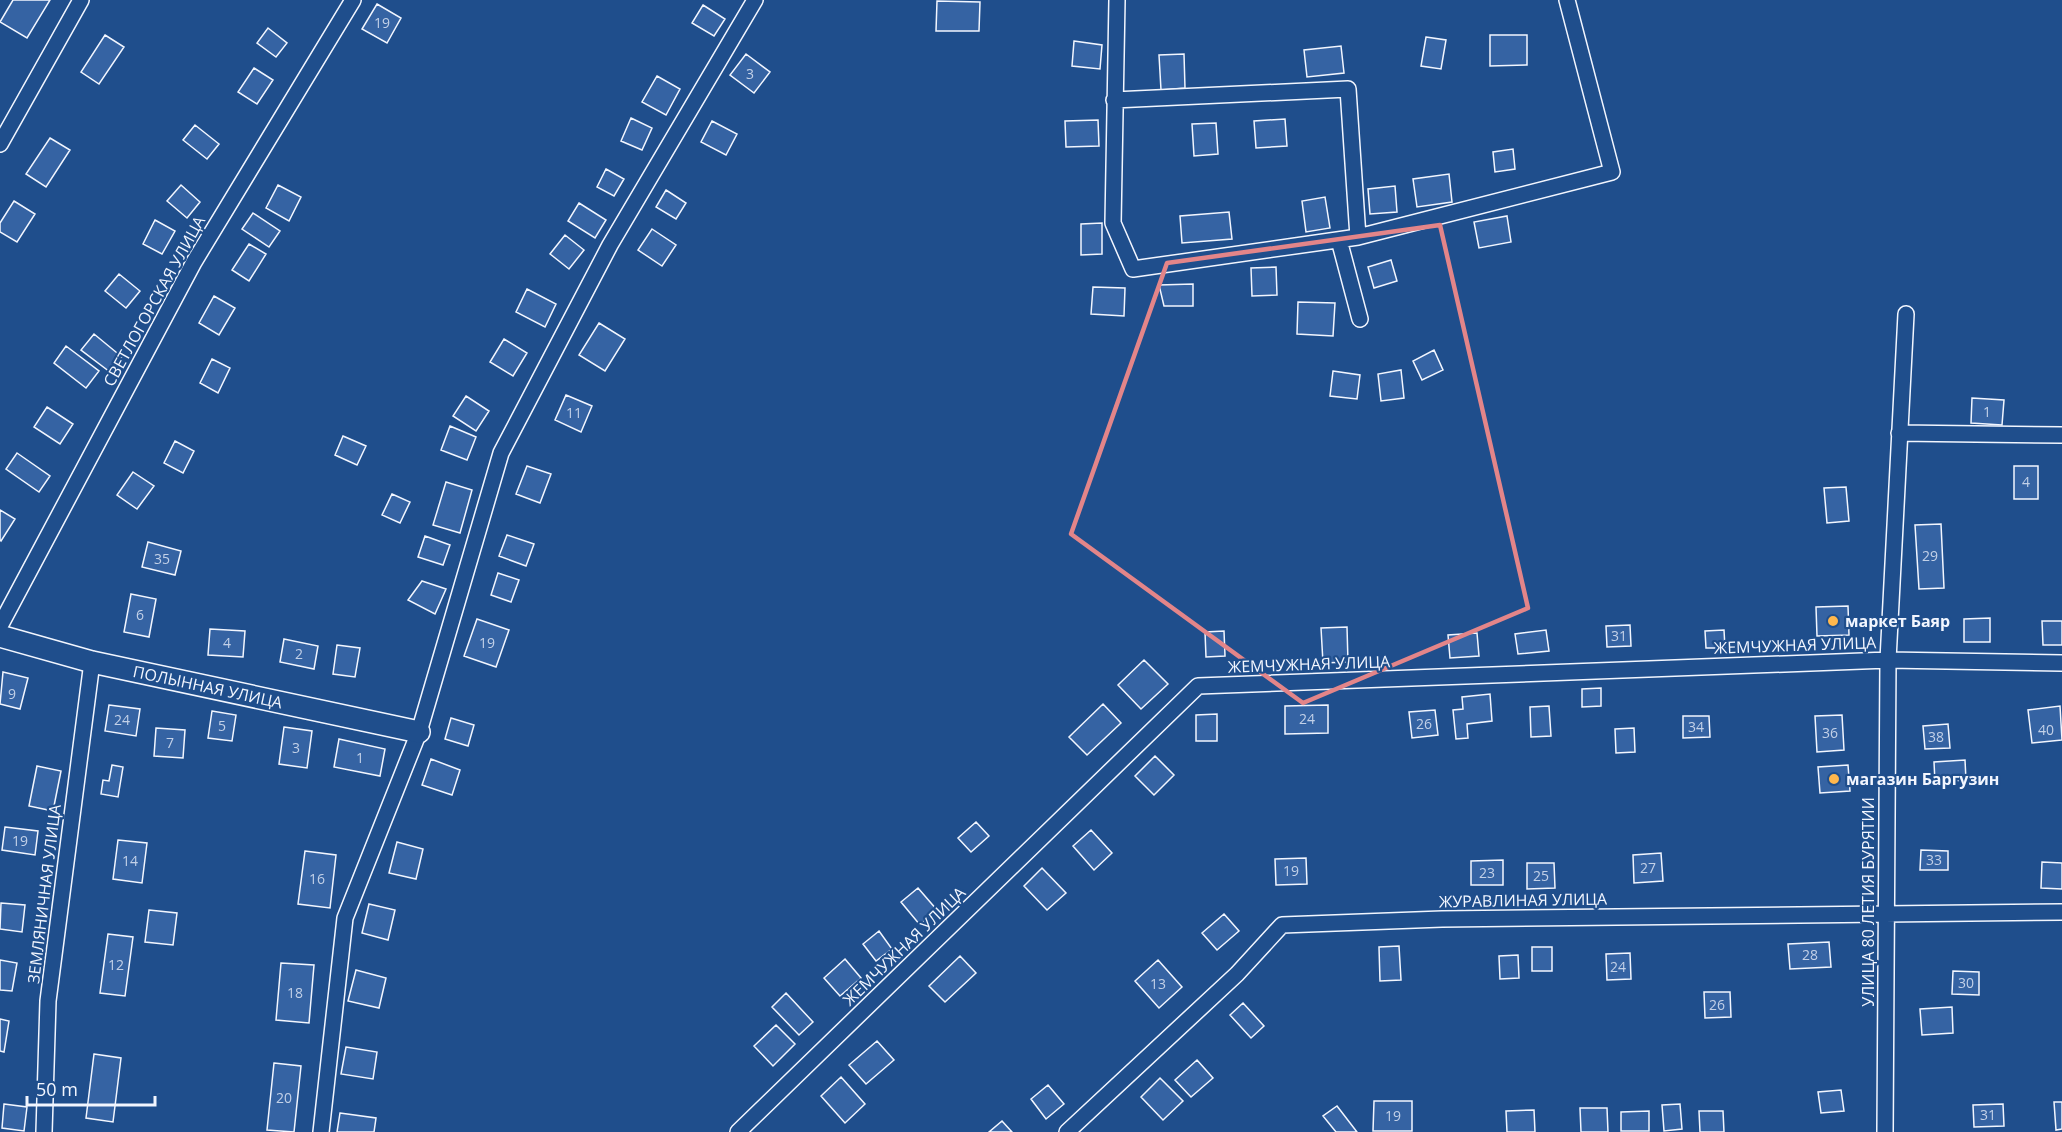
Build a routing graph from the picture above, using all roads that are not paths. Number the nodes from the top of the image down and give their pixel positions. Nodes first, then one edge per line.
1 (81, 0) edge
2 (353, 0) edge
3 (755, 0) edge
4 (1117, 0) edge
5 (1567, 0) edge
6 (1114, 100) junction
7 (0, 144) edge
8 (1358, 237) junction
9 (1339, 240) junction
10 (1906, 314) dead end
11 (1360, 319) dead end
12 (1899, 433) junction
13 (2062, 435) edge
14 (0, 626) edge
15 (0, 636) edge
16 (1888, 660) junction
17 (92, 662) junction
18 (2062, 663) edge
19 (419, 732) junction
20 (2062, 912) edge
21 (1885, 915) junction
22 (44, 1132) edge
23 (321, 1132) edge
24 (738, 1132) edge
25 (1067, 1132) edge
26 (1885, 1132) edge

1 - 7 street
2 - 14 street, СВЕТЛОГОРСКАЯ УЛИЦА
3 - 19 street
4 - 6 street
5 - 8 street
6 - 8 street
6 - 9 street
8 - 9 street
9 - 11 street
10 - 12 street, УЛИЦА 80 ЛЕТИЯ БУРЯТИИ
12 - 13 street
12 - 16 street, УЛИЦА 80 ЛЕТИЯ БУРЯТИИ
15 - 17 street, ПОЛЫННАЯ УЛИЦА
16 - 18 street, ЖЕМЧУЖНАЯ УЛИЦА
16 - 21 street, УЛИЦА 80 ЛЕТИЯ БУРЯТИИ
16 - 24 street, ЖЕМЧУЖНАЯ УЛИЦА
17 - 19 street, ПОЛЫННАЯ УЛИЦА
17 - 22 street, ЗЕМЛЯНИЧНАЯ УЛИЦА
19 - 23 street
20 - 21 street, ЖУРАВЛИНАЯ УЛИЦА
21 - 25 street, ЖУРАВЛИНАЯ УЛИЦА
21 - 26 street, УЛИЦА 80 ЛЕТИЯ БУРЯТИИ

